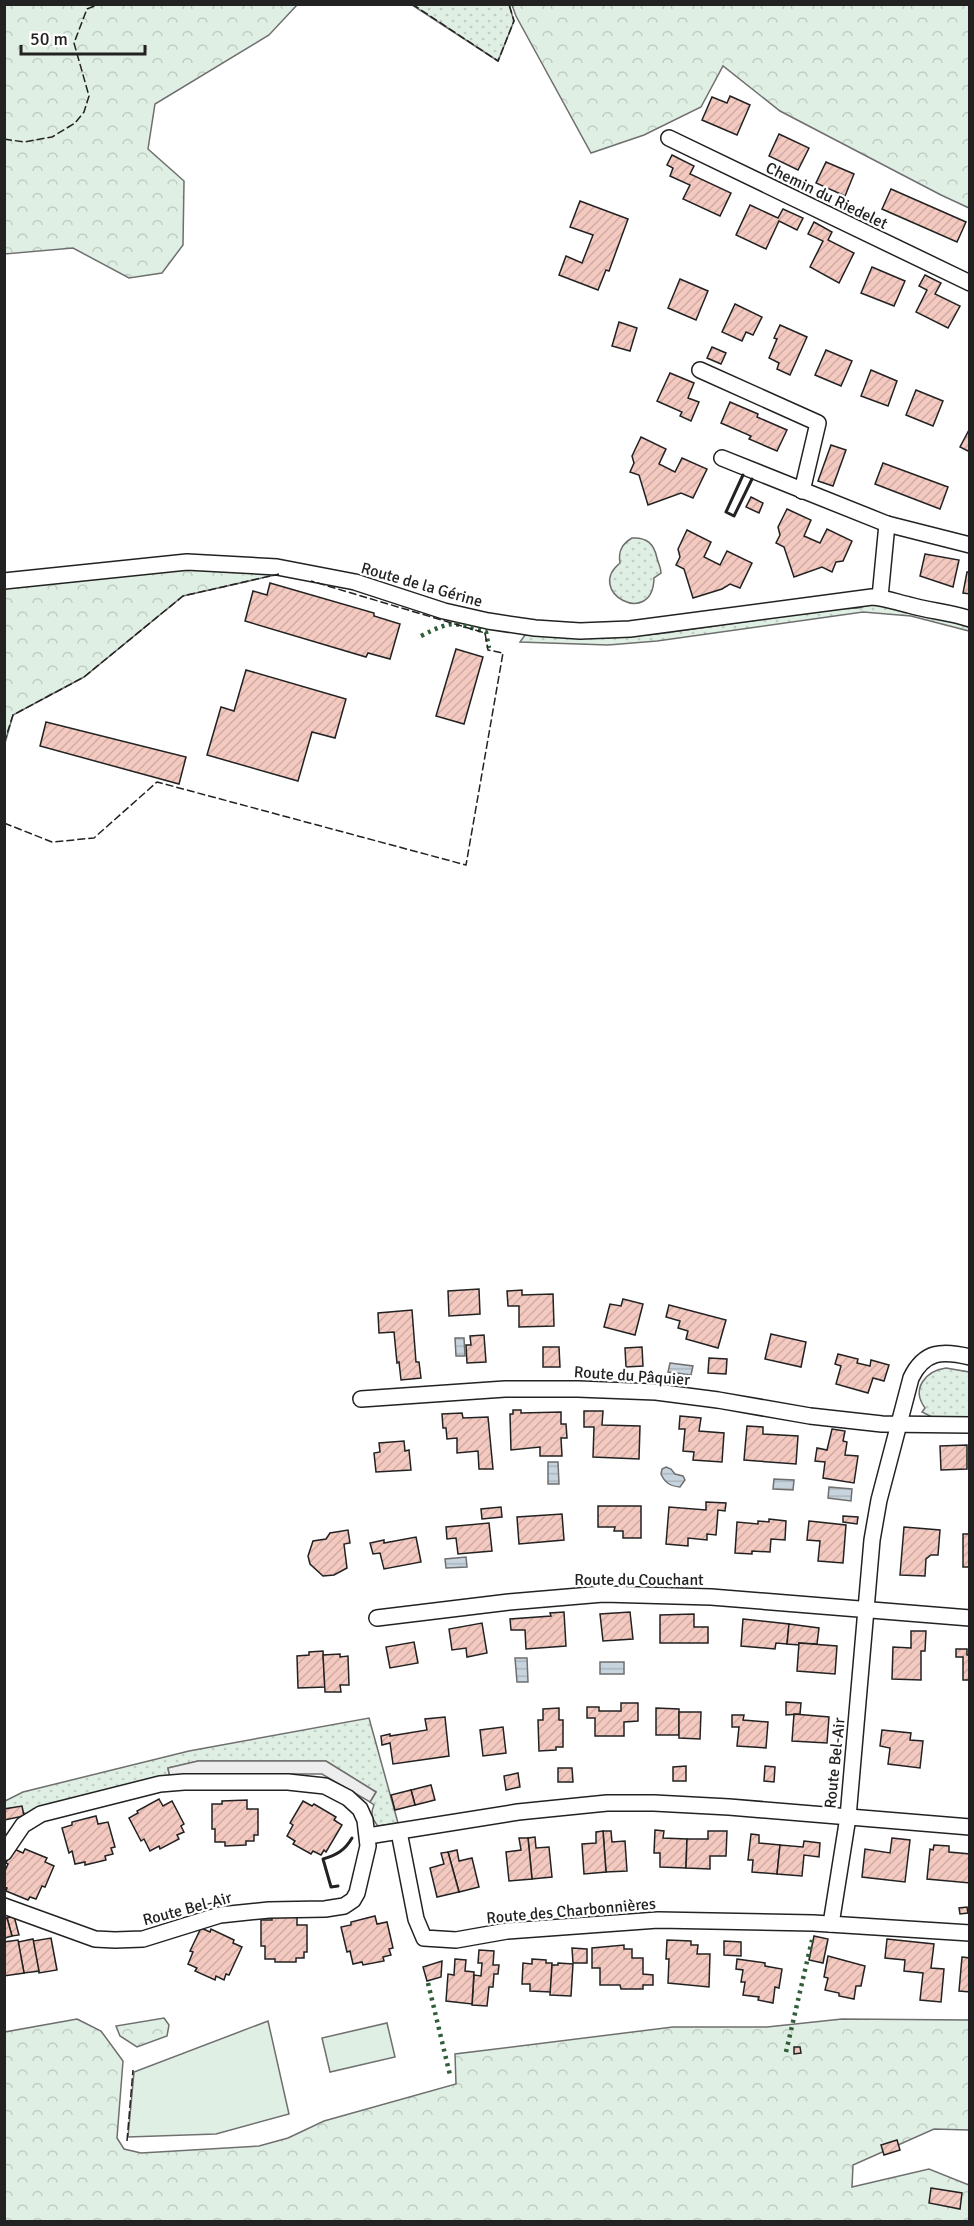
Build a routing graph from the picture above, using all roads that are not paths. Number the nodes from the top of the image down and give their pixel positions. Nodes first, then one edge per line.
1 (669, 138) dead end
2 (969, 283) edge
3 (700, 370) dead end
4 (722, 458) dead end
5 (802, 492) junction
6 (887, 524) junction
7 (969, 545) edge
8 (4, 582) edge
9 (880, 597) junction
10 (969, 619) edge
11 (969, 1358) edge
12 (361, 1399) dead end
13 (898, 1424) junction
14 (969, 1425) edge
15 (865, 1611) junction
16 (377, 1618) dead end
17 (969, 1618) edge
18 (848, 1817) junction
19 (969, 1827) edge
20 (399, 1832) junction
21 (368, 1836) junction
22 (4, 1853) edge
23 (4, 1906) edge
24 (831, 1924) junction
25 (969, 1933) edge

1 - 2 street, Chemin du Riedelet
3 - 5 street
4 - 5 street
5 - 6 street
6 - 7 street
6 - 9 street
8 - 9 street, Route de la Gérine
9 - 10 street, Route de la Gérine
11 - 13 street, Route Bel-Air
12 - 13 street, Route du Pâquier
13 - 14 street, Route du Pâquier
13 - 15 street, Route Bel-Air
15 - 16 street, Route du Couchant
15 - 17 street, Route du Couchant
15 - 18 street, Route Bel-Air
18 - 19 street
18 - 20 street, Route Bel-Air
18 - 24 street
20 - 21 street, Route Bel-Air
20 - 24 street, Route des Charbonnières
21 - 22 street, Route Bel-Air
21 - 23 street, Route Bel-Air
24 - 25 street, Route des Charbonnières

